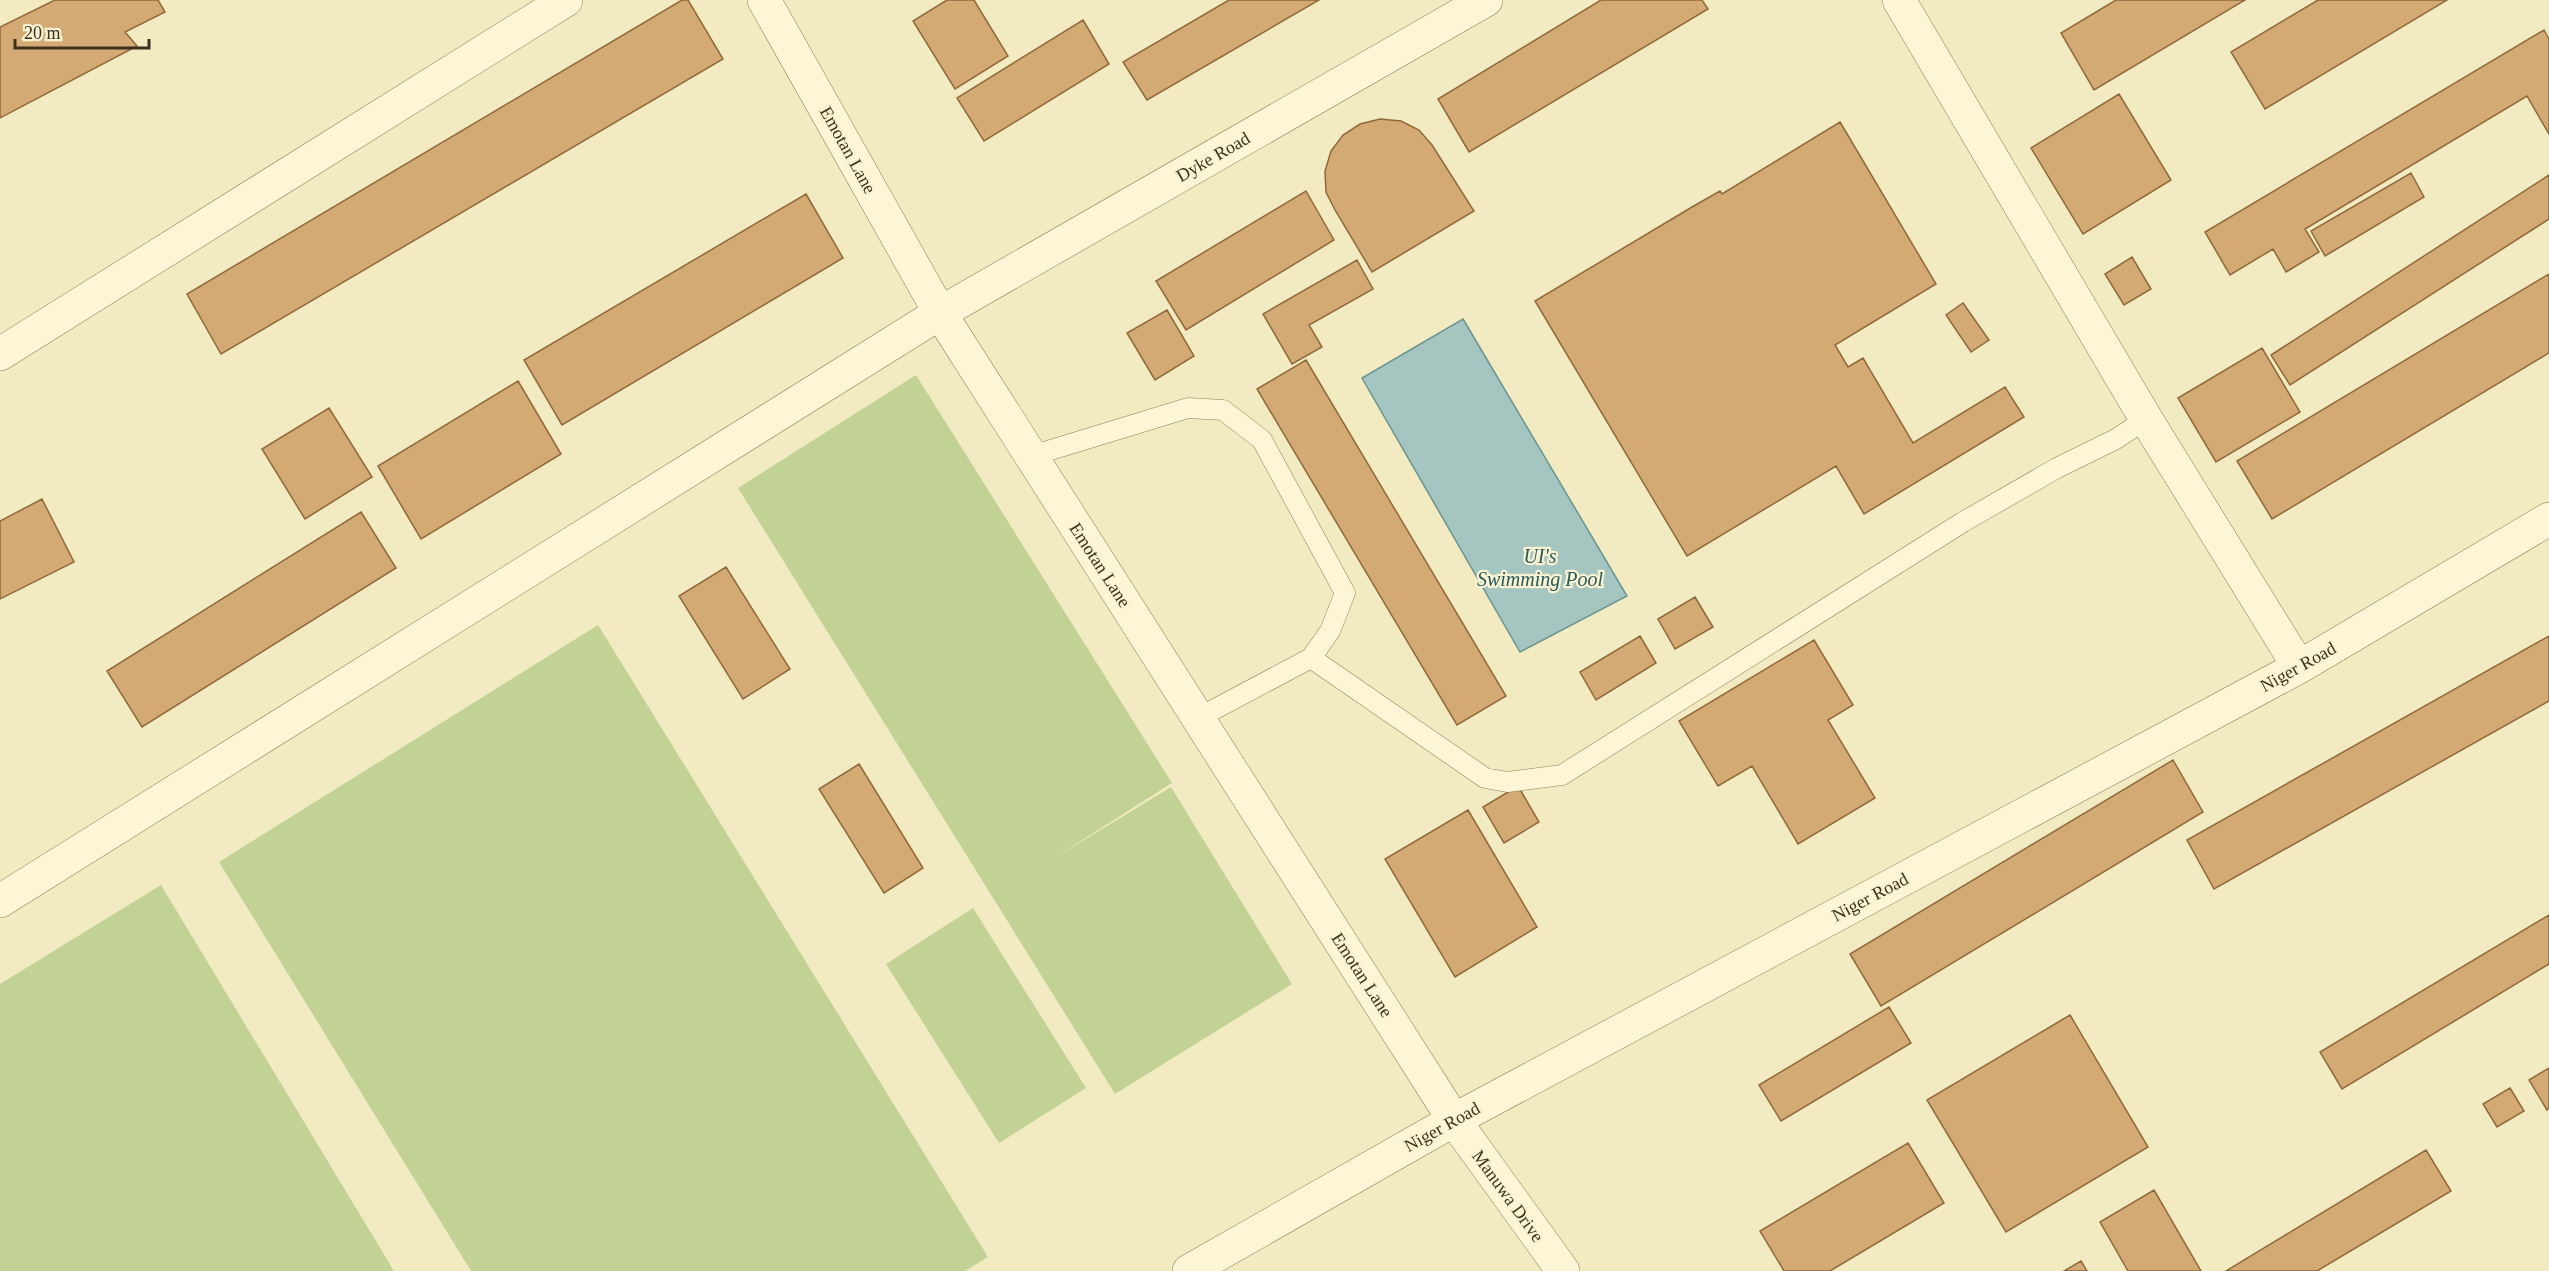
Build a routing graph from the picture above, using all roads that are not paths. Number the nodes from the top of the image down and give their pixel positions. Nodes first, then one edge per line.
1 (566, 0) edge
2 (764, 0) edge
3 (1486, 0) edge
4 (1899, 0) edge
5 (940, 313) junction
6 (0, 354) edge
7 (2146, 419) junction
8 (1030, 456) junction
9 (2549, 519) edge
10 (1311, 658) junction
11 (2299, 668) junction
12 (1198, 718) junction
13 (47, 872) junction
14 (0, 888) edge
15 (0, 901) edge
16 (1454, 1120) junction
17 (1189, 1271) edge
18 (1563, 1271) edge

1 - 6 street
2 - 5 street, Emotan Lane
3 - 5 street, Dyke Road
4 - 7 street
5 - 8 street, Emotan Lane
5 - 13 street, Dyke Road
7 - 10 lane
7 - 11 street
8 - 10 lane
8 - 12 street, Emotan Lane
9 - 11 street, Niger Road
10 - 12 lane
11 - 16 street, Niger Road
12 - 16 street, Emotan Lane
13 - 14 street
13 - 15 street
16 - 17 street, Niger Road
16 - 18 street, Manuwa Drive

